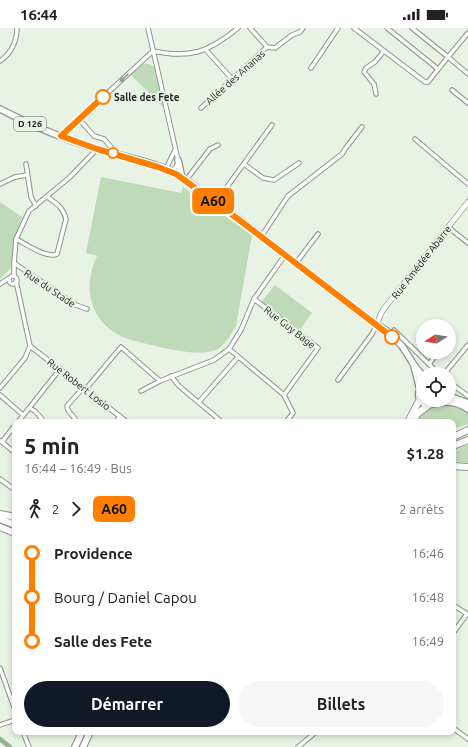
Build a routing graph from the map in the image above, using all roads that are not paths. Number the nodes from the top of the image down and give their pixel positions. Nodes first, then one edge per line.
1 (17, 28) edge
2 (148, 28) edge
3 (238, 28) edge
4 (250, 28) edge
5 (303, 28) edge
6 (338, 28) edge
7 (354, 28) edge
8 (387, 28) edge
9 (412, 28) edge
10 (468, 33) edge
11 (267, 47) junction
12 (206, 50) junction
13 (153, 51) junction
14 (384, 51) junction
15 (448, 57) junction
16 (0, 61) edge
17 (311, 68) dead end
18 (438, 69) junction
19 (468, 74) edge
20 (232, 79) junction
21 (452, 90) dead end
22 (376, 94) dead end
23 (468, 103) edge
24 (201, 108) dead end
25 (0, 109) edge
26 (79, 119) junction
27 (272, 125) dead end
28 (362, 127) dead end
29 (61, 136) junction
30 (415, 139) dead end
31 (218, 145) dead end
32 (176, 148) junction
33 (97, 149) junction
34 (117, 155) junction
35 (178, 160) junction
36 (299, 163) dead end
37 (26, 164) dead end
38 (244, 164) junction
39 (169, 171) junction
40 (27, 174) junction
41 (184, 179) junction
42 (0, 184) edge
43 (468, 184) edge
44 (47, 197) junction
45 (216, 202) junction
46 (468, 202) edge
47 (36, 206) junction
48 (448, 227) junction
49 (318, 234) dead end
50 (261, 237) junction
51 (16, 239) junction
52 (468, 243) edge
53 (285, 255) junction
54 (14, 263) junction
55 (296, 263) junction
56 (12, 276) junction
57 (16, 281) junction
58 (11, 283) junction
59 (0, 284) edge
60 (18, 294) junction
61 (254, 299) junction
62 (87, 309) dead end
63 (377, 324) junction
64 (394, 330) dead end
65 (30, 346) junction
66 (468, 346) edge
67 (229, 349) junction
68 (238, 357) junction
69 (433, 359) edge
70 (429, 364) junction
71 (414, 365) junction
72 (416, 367) edge
73 (432, 367) edge
74 (450, 367) edge
75 (60, 369) junction
76 (416, 372) edge
77 (171, 376) junction
78 (338, 380) dead end
79 (160, 381) junction
80 (456, 387) edge
81 (0, 388) edge
82 (84, 388) junction
83 (141, 391) dead end
84 (284, 395) junction
85 (0, 396) edge
86 (468, 396) edge
87 (456, 399) edge
88 (199, 402) junction
89 (456, 404) edge
90 (468, 404) edge
91 (416, 407) edge
92 (426, 407) edge
93 (29, 408) junction
94 (468, 409) edge
95 (23, 415) junction
96 (120, 416) junction
97 (20, 419) edge
98 (42, 419) edge
99 (76, 419) edge
100 (118, 419) edge
101 (124, 419) edge
102 (219, 419) edge
103 (288, 419) edge
104 (410, 419) edge
105 (411, 419) edge
106 (468, 427) edge
107 (12, 430) edge
108 (468, 430) edge
109 (456, 432) edge
110 (456, 436) edge
111 (468, 440) edge
112 (1, 441) edge
113 (456, 445) edge
114 (12, 450) edge
115 (456, 466) edge
116 (468, 466) edge
117 (0, 479) edge
118 (12, 487) edge
119 (0, 514) edge
120 (12, 516) edge
121 (0, 518) edge
122 (12, 523) edge
123 (0, 526) edge
124 (12, 532) edge
125 (456, 606) edge
126 (456, 629) edge
127 (0, 668) edge
128 (12, 702) edge
129 (12, 721) edge
130 (0, 725) edge
131 (456, 730) edge
132 (24, 735) edge
133 (80, 735) edge
134 (89, 735) edge
135 (312, 735) edge
136 (468, 739) edge
137 (84, 744) edge
138 (29, 747) edge
139 (74, 747) edge
140 (298, 747) edge

1 - 16 street
2 - 13 street
3 - 12 street
4 - 11 street, Allée des Ananas
5 - 11 street
6 - 17 street
7 - 14 street
8 - 18 street
9 - 15 street
10 - 15 street
11 - 20 street, Allée des Ananas
12 - 13 street
12 - 20 street
13 -> 26 street
13 - 32 street
14 - 18 street
14 - 22 street
15 - 18 street
15 - 19 street
20 - 24 street, Allée des Ananas
21 - 23 street
25 - 29 main road, D 126
26 - 29 street
26 - 34 street
27 - 38 street
28 - 50 street
29 - 33 main road, D 126
30 - 43 street
31 - 41 street
32 - 35 street
32 - 39 street
33 - 34 main road, D 126
33 - 44 street
34 - 39 main road, D 126
35 - 39 street
35 - 41 main road
36 - 38 street
37 - 40 street
38 - 45 street
39 - 41 main road, D 126
40 - 42 street
40 - 47 street
41 - 45 main road, D 126
44 - 47 street
44 - 51 street
45 - 50 main road, D 126
46 - 48 street, Rue Amédée Abarre
47 - 51 street
48 - 52 street
48 - 63 street, Rue Amédée Abarre
49 - 55 street
50 - 53 main road, D 126
51 - 54 street
53 - 55 main road, D 126
53 - 61 street
54 - 56 street
54 - 62 street, Rue du Stade
55 - 63 main road, D 126
56 - 57 street
56 - 58 street
56 - 59 street
57 - 58 street
57 - 60 street
58 - 59 street
58 - 60 street
60 - 65 street
61 - 67 street
61 - 84 street, Rue Guy Bage
63 - 71 main road, D 126
63 - 78 street
64 - 70 street
65 - 75 street, Rue Robert Losio
65 - 81 street
66 - 74 street
67 - 68 street
67 - 77 street
68 - 84 street
68 - 88 street
69 - 70 street
70 - 73 street
71 - 72 main road, D 126
71 - 76 main road, D 126
75 - 82 street, Rue Robert Losio
75 - 93 street
77 - 79 street
77 - 88 street
79 - 82 street
79 - 83 street
80 - 86 street
82 - 96 street, Rue Robert Losio
82 - 99 street
84 - 103 street
85 - 95 street
87 - 90 main road
88 - 102 street
89 - 94 main road
91 - 104 highway
92 - 105 highway
93 - 95 street
93 - 98 street
95 - 97 street
96 - 100 street
96 - 101 street, Rue Robert Losio
106 - 109 highway
107 - 112 street
108 - 110 highway
111 - 113 highway
112 - 114 street
115 - 116 highway
117 - 118 street
119 - 120 highway
121 - 122 highway
123 - 124 highway
125 - 126 street
127 - 128 street
129 - 130 street
131 - 136 street
132 - 138 street
133 - 139 highway
134 - 137 highway
135 - 140 street

